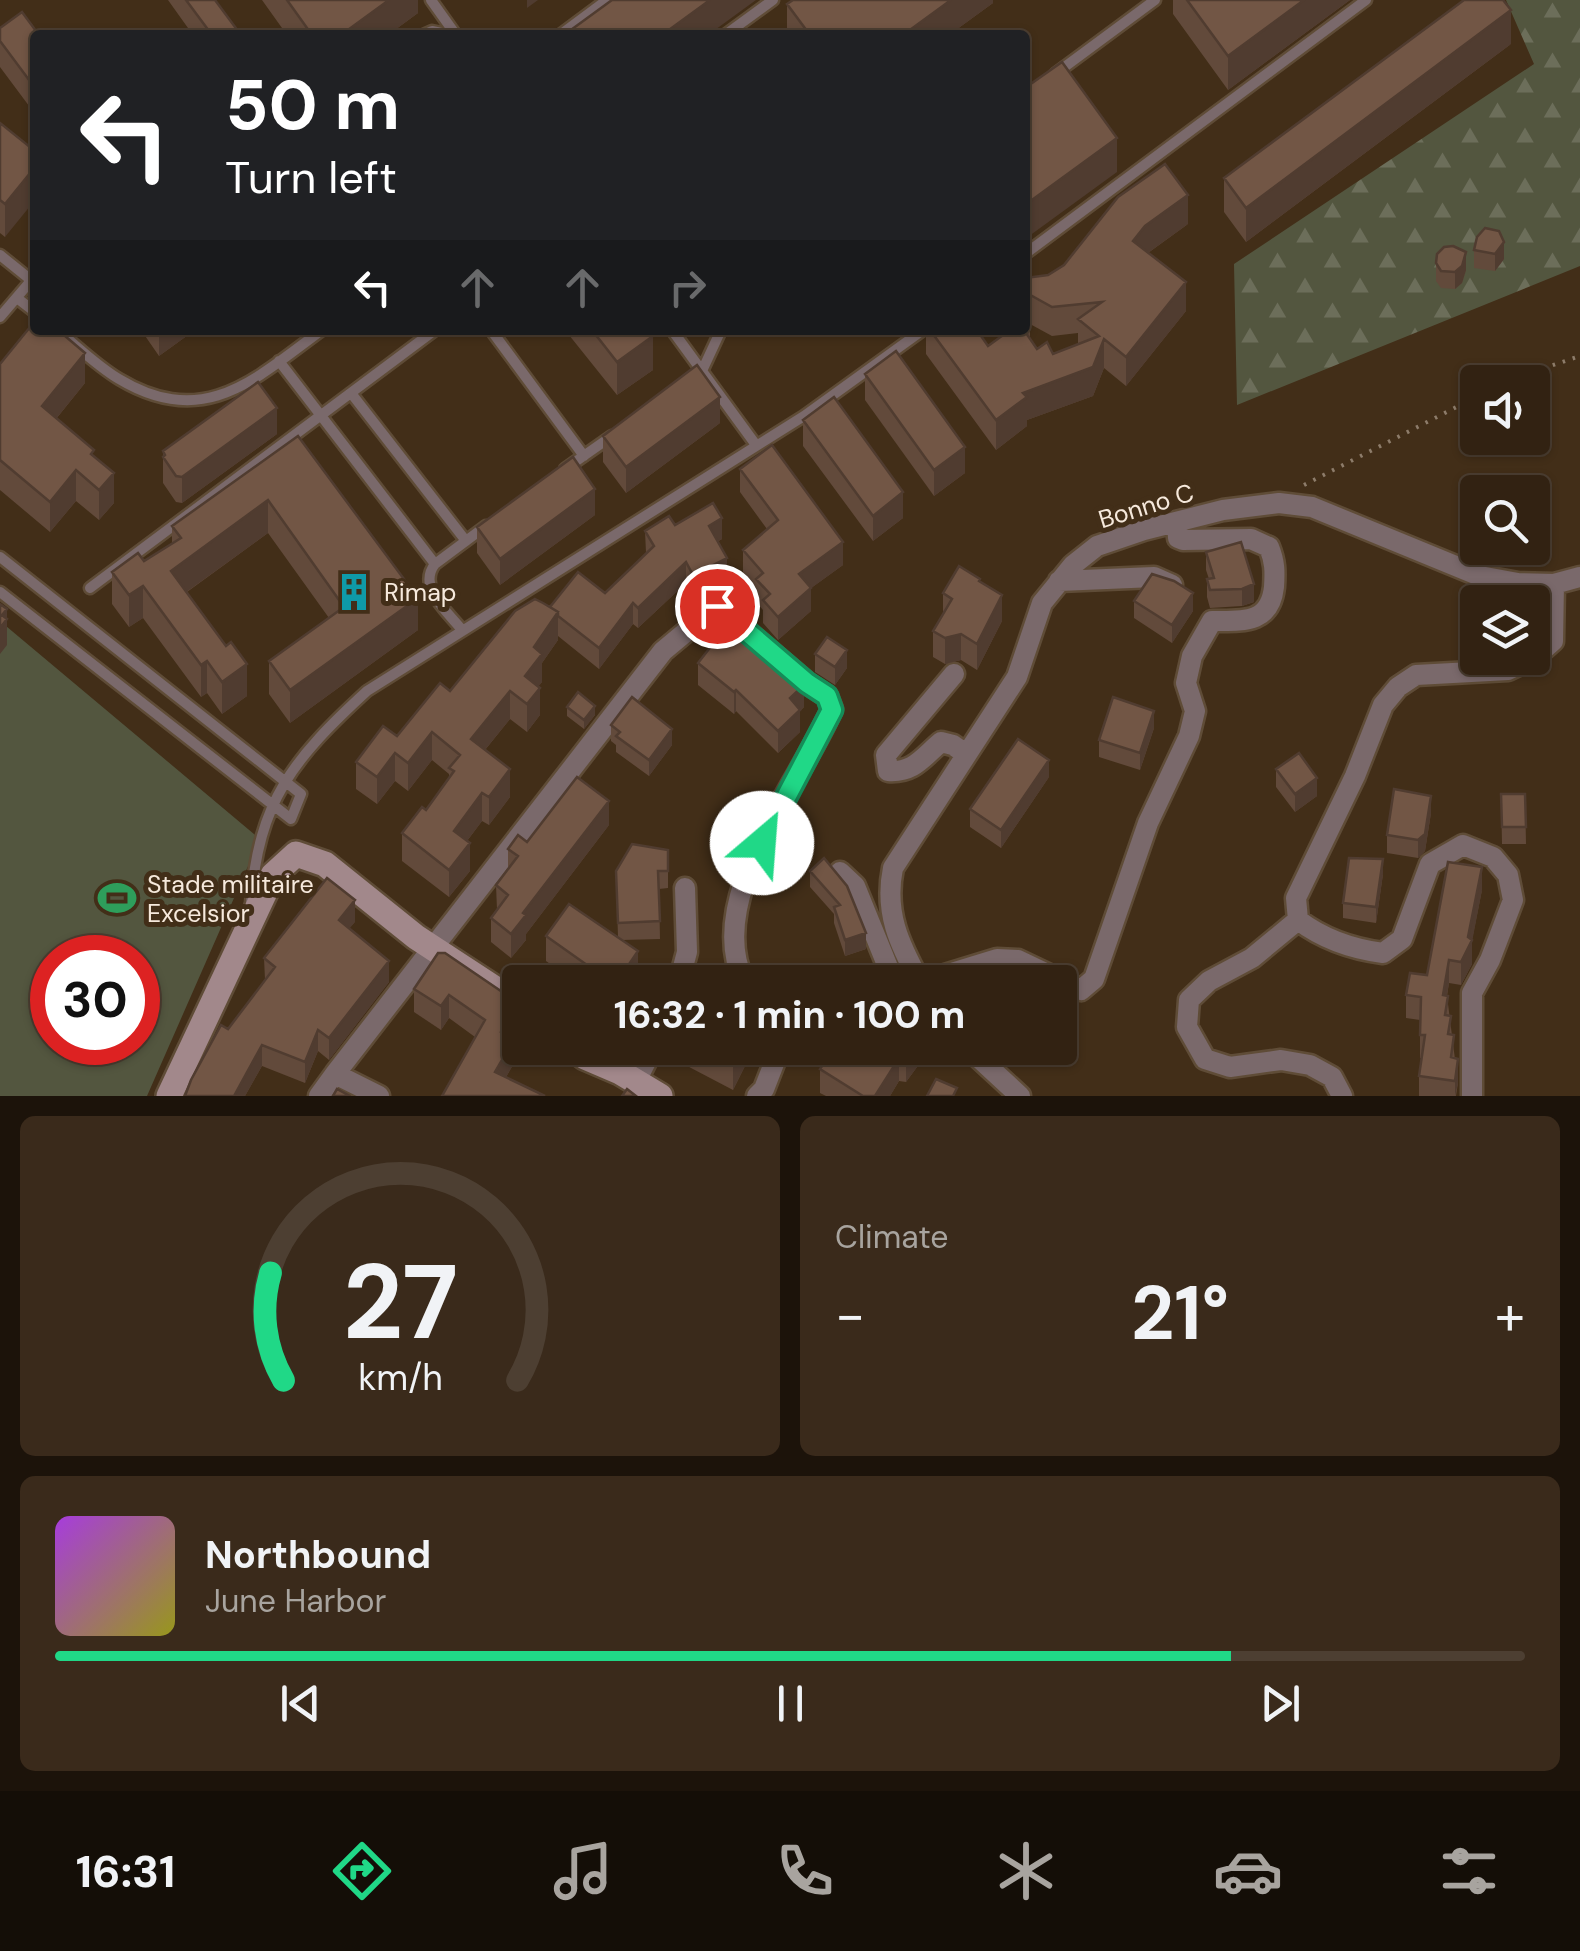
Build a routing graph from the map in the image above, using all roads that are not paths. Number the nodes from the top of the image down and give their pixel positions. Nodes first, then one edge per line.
1 (431, 0) edge
2 (607, 0) edge
3 (773, 0) edge
4 (1154, 0) edge
5 (1366, 0) edge
6 (451, 30) edge
7 (567, 30) edge
8 (732, 30) edge
9 (1040, 85) edge
10 (1030, 250) edge
11 (0, 256) edge
12 (30, 276) edge
13 (30, 282) edge
14 (17, 298) junction
15 (30, 308) edge
16 (0, 317) edge
17 (63, 335) edge
18 (315, 335) edge
19 (428, 335) edge
20 (495, 335) edge
21 (676, 335) edge
22 (719, 335) edge
23 (916, 335) edge
24 (279, 362) junction
25 (702, 371) junction
26 (672, 392) edge
27 (351, 393) junction
28 (321, 416) junction
29 (628, 424) edge
30 (756, 445) junction
31 (584, 456) junction
32 (554, 477) edge
33 (496, 519) edge
34 (1177, 522) junction
35 (466, 540) junction
36 (0, 556) edge
37 (434, 564) junction
38 (1580, 577) edge
39 (1059, 581) junction
40 (1554, 584) junction
41 (1172, 585) edge
42 (90, 588) dead end
43 (0, 592) edge
44 (462, 630) junction
45 (954, 674) dead end
46 (966, 754) junction
47 (284, 780) junction
48 (272, 804) junction
49 (840, 872) edge
50 (685, 888) dead end
51 (1298, 920) junction
52 (251, 922) junction
53 (433, 946) junction
54 (678, 965) edge
55 (736, 965) edge
56 (887, 965) edge
57 (911, 965) edge
58 (980, 965) edge
59 (1028, 965) edge
60 (1077, 988) edge
61 (502, 993) edge
62 (603, 1065) edge
63 (630, 1065) edge
64 (637, 1065) edge
65 (773, 1065) edge
66 (986, 1065) edge
67 (336, 1074) junction
68 (628, 1076) junction
69 (169, 1096) edge
70 (319, 1096) edge
71 (379, 1096) edge
72 (660, 1096) edge
73 (757, 1096) edge
74 (1020, 1096) edge
75 (1342, 1096) edge
76 (1472, 1096) edge

1 - 6 lane
2 - 7 lane
3 - 8 lane
4 - 9 lane
5 - 10 lane
11 - 12 lane
13 - 14 lane
14 - 15 lane
14 - 16 lane
17 - 24 lane
18 - 24 lane
19 - 27 lane
20 - 31 lane
21 - 25 lane
22 - 25 lane
23 - 30 lane
24 - 28 lane
25 - 26 lane
25 - 30 lane
27 - 28 lane
27 - 35 lane
28 - 37 lane
28 - 42 lane
29 - 31 lane
30 - 44 lane
31 - 32 lane
33 - 35 lane
34 - 39 street, Bonno C
34 - 40 street, Bonno C
34 - 60 street
35 - 37 lane
36 - 47 lane
37 - 44 lane
38 - 40 street, Bonno C
39 - 41 street
39 - 46 street, Bonno C
40 - 51 street
43 - 48 lane
44 - 47 lane
45 - 46 street
46 - 57 street, Bonno C
47 - 48 lane
47 - 48 lane
48 - 52 lane
49 - 56 street
50 - 54 street
51 - 75 street
51 - 76 street
52 - 53 street
52 - 69 street
53 - 55 street
53 - 61 street
53 - 67 street
58 - 59 street
62 - 68 street
63 - 68 street
64 - 68 street
65 - 73 street
66 - 74 street
67 - 70 street
67 - 71 street
68 - 72 street

